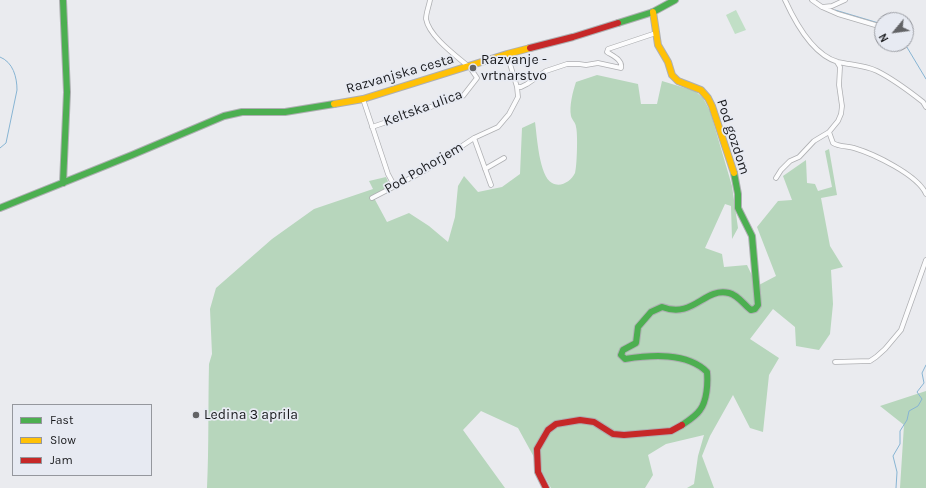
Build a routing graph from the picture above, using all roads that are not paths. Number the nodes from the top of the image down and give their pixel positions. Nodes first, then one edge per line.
1 (63, 0) edge
2 (430, 0) edge
3 (675, 0) edge
4 (785, 0) edge
5 (812, 0) edge
6 (845, 0) edge
7 (822, 7) junction
8 (654, 12) junction
9 (874, 25) edge
10 (656, 34) junction
11 (507, 54) junction
12 (837, 62) junction
13 (468, 66) junction
14 (517, 87) junction
15 (363, 100) junction
16 (926, 106) edge
17 (372, 127) junction
18 (828, 132) junction
19 (474, 138) junction
20 (504, 158) dead end
21 (485, 169) junction
22 (776, 178) dead end
23 (63, 183) junction
24 (491, 185) dead end
25 (394, 186) junction
26 (926, 194) edge
27 (372, 198) dead end
28 (0, 208) edge
29 (926, 260) edge
30 (835, 362) dead end
31 (546, 488) edge

1 - 23 street
2 - 13 street
3 - 8 street, Razvanjska cesta
4 - 12 street
5 - 7 street
6 - 7 street
7 - 9 street
8 - 10 street, Pod gozdom
8 - 11 street, Razvanjska cesta
10 - 14 street
10 - 31 street, Pod gozdom
11 - 13 street, Razvanjska cesta
11 - 14 street, Pod Pohorjem
12 - 16 street
12 - 18 street
13 - 15 street, Razvanjska cesta
13 - 17 street, Keltska ulica
14 - 19 street, Pod Pohorjem
15 - 17 street
15 - 23 street, Razvanjska cesta
17 - 25 street
18 - 22 street
18 - 26 street
19 - 21 street, Pod Pohorjem
19 - 25 street, Pod Pohorjem
20 - 21 street
21 - 24 street, Pod Pohorjem
23 - 28 street, Razvanjska cesta
25 - 27 street, Pod Pohorjem
29 - 30 street

